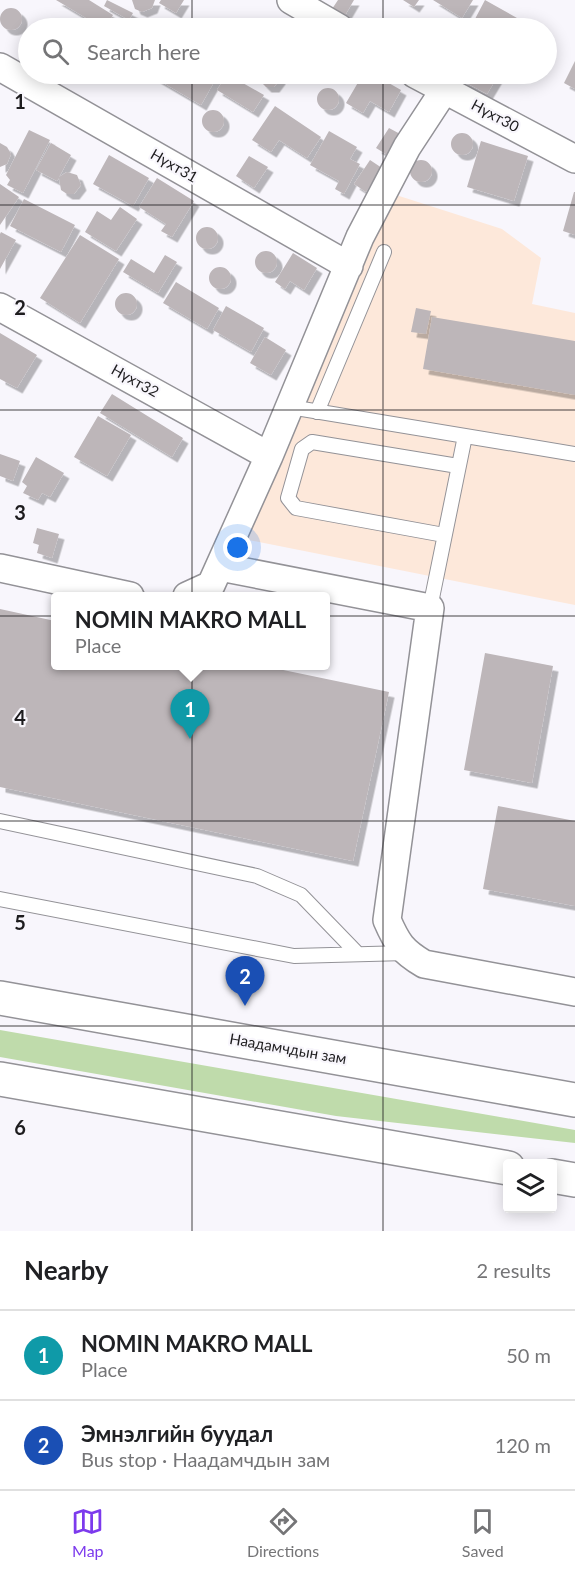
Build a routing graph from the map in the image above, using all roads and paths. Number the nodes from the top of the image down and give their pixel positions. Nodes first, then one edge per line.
1 (291, 0) edge
2 (322, 18) edge
3 (0, 67) edge
4 (18, 77) edge
5 (30, 84) edge
6 (435, 84) edge
7 (445, 89) junction
8 (575, 159) edge
9 (384, 252) dead end
10 (349, 266) junction
11 (0, 307) edge
12 (290, 407) junction
13 (317, 412) junction
14 (465, 436) junction
15 (575, 454) edge
16 (269, 456) junction
17 (458, 466) junction
18 (444, 535) junction
19 (220, 567) junction
20 (0, 568) edge
21 (108, 592) edge
22 (197, 592) edge
23 (430, 608) junction
24 (0, 821) edge
25 (0, 899) edge
26 (406, 953) junction
27 (358, 954) junction
28 (575, 992) edge
29 (0, 998) edge
30 (0, 1079) edge
31 (575, 1100) edge
32 (503, 1167) edge
33 (557, 1177) edge
34 (575, 1180) edge

1 - 2 street
3 - 4 street, Нүхт31
5 - 10 street, Нүхт31
6 - 7 street, Нүхт30
7 - 8 street, Нүхт30
7 - 10 street
9 - 13 lane
10 - 12 street
11 - 16 street, Нүхт32
12 - 13 lane
12 - 16 street
13 - 14 lane
14 - 15 lane
14 - 17 lane
16 - 19 street
17 - 18 lane
17 - 18 lane
18 - 23 lane
19 - 22 street
19 - 23 street
20 - 21 street
23 - 26 street
24 - 27 lane
25 - 27 lane
26 - 27 lane
26 - 28 street
29 - 31 highway, Наадамчдын зам
30 - 32 highway
33 - 34 highway

